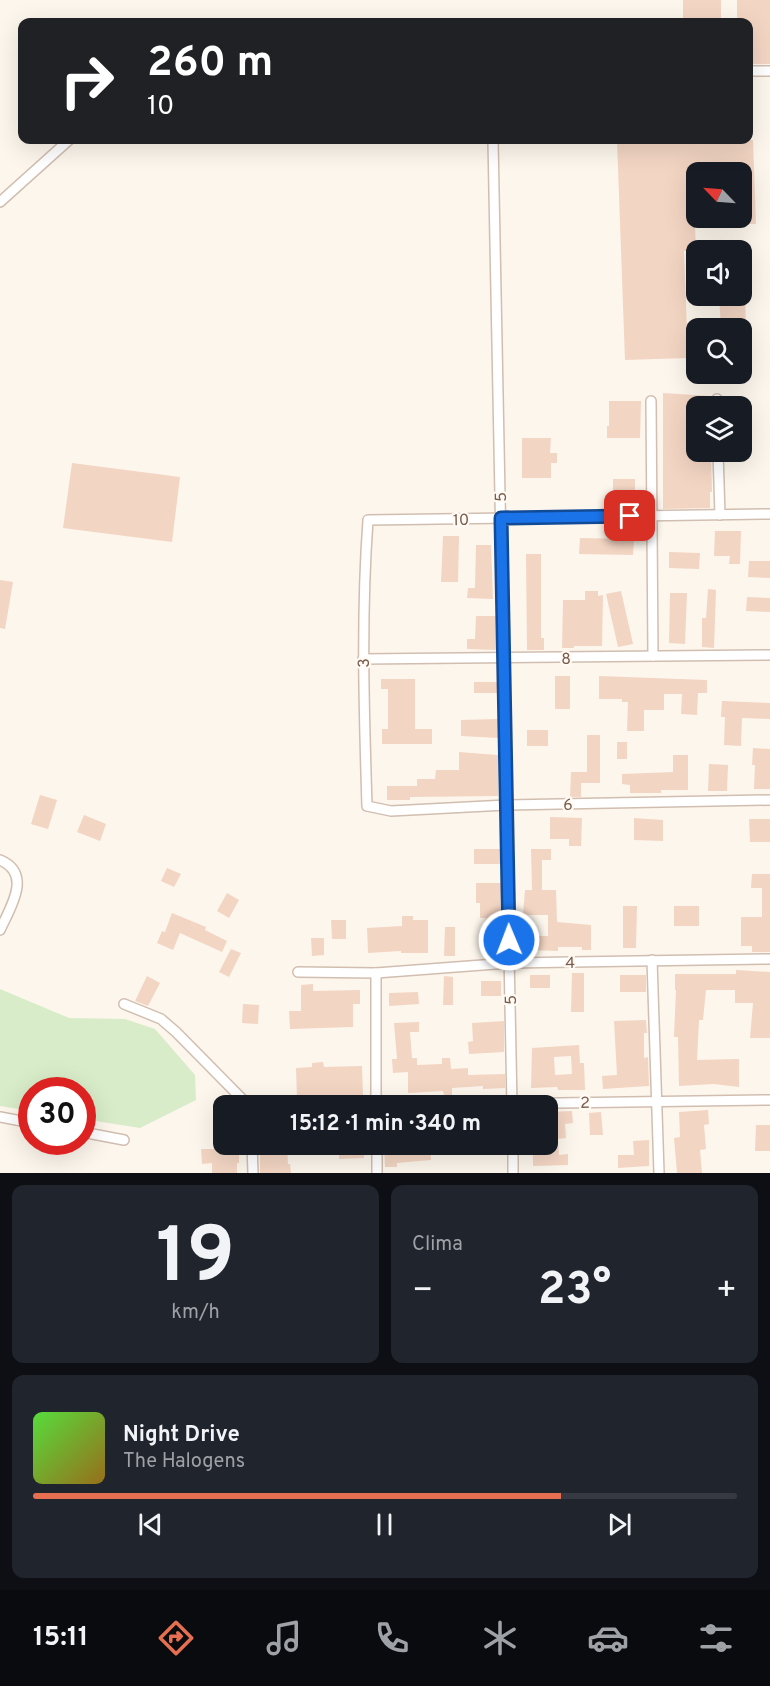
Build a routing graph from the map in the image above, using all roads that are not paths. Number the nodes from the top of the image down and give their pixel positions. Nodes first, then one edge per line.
1 (753, 71) edge
2 (770, 71) edge
3 (65, 144) edge
4 (494, 144) edge
5 (0, 202) edge
6 (651, 401) dead end
7 (718, 462) edge
8 (770, 514) edge
9 (720, 515) junction
10 (652, 516) junction
11 (501, 518) junction
12 (368, 520) joint
13 (770, 655) edge
14 (653, 656) junction
15 (363, 658) junction
16 (503, 658) junction
17 (770, 800) edge
18 (506, 805) junction
19 (367, 806) joint
20 (3, 862) edge
21 (0, 930) edge
22 (770, 959) edge
23 (652, 960) junction
24 (509, 963) junction
25 (298, 972) dead end
26 (376, 973) junction
27 (124, 1004) dead end
28 (238, 1095) edge
29 (376, 1095) edge
30 (512, 1095) edge
31 (770, 1100) edge
32 (657, 1101) junction
33 (558, 1103) edge
34 (0, 1118) edge
35 (18, 1121) edge
36 (96, 1135) edge
37 (124, 1140) dead end
38 (252, 1155) edge
39 (376, 1155) edge
40 (513, 1155) edge
41 (253, 1173) edge
42 (377, 1173) edge
43 (513, 1173) edge
44 (659, 1173) edge

1 - 2 street
3 - 5 street
4 - 11 street, 5
6 - 10 street
7 - 9 street
8 - 9 street, 10
9 - 10 street, 10
10 - 11 street, 10
10 - 14 street
11 - 12 street, 10
11 - 16 street, 5
12 - 15 street, 3
13 - 14 street, 8
14 - 16 street, 8
15 - 16 street, 8
15 - 19 street, 3
16 - 18 street, 5
17 - 18 street, 6
18 - 19 street, 6
18 - 24 street, 5
20 - 21 street
22 - 23 street, 4
23 - 24 street, 4
23 - 32 street
24 - 26 street, 4
24 - 30 street, 5
25 - 26 street, 4
26 - 29 street
27 - 28 street
31 - 32 street, 2
32 - 33 street, 2
32 - 44 street
34 - 35 street
36 - 37 street
38 - 41 street
39 - 42 street
40 - 43 street

